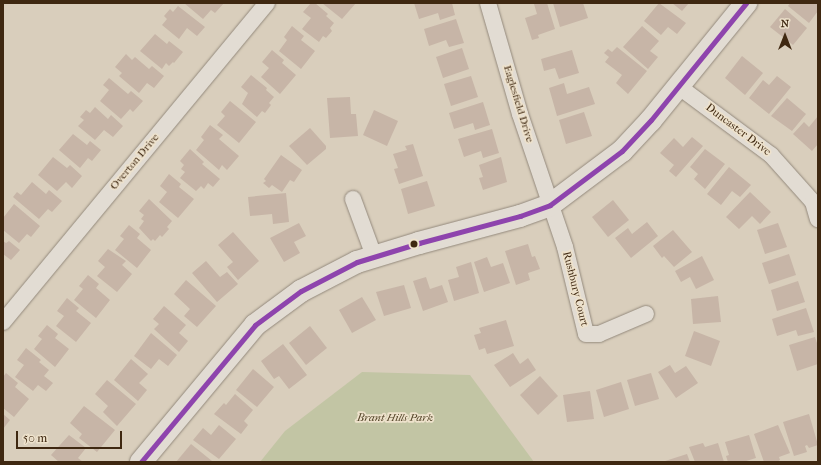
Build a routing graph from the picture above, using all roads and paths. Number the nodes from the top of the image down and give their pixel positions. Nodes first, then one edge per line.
1 (267, 3) edge
2 (488, 3) edge
3 (746, 3) edge
4 (678, 86) junction
5 (353, 199) dead end
6 (550, 205) junction
7 (818, 219) edge
8 (374, 256) junction
9 (646, 314) dead end
10 (3, 322) edge
11 (141, 462) edge

1 - 10 street, Overton Drive
2 - 6 street, Eaglesfield Drive
3 - 4 street
4 - 6 street
4 - 7 street, Duncaster Drive
5 - 8 street
6 - 8 street
6 - 9 street, Rushbury Court
8 - 11 street

